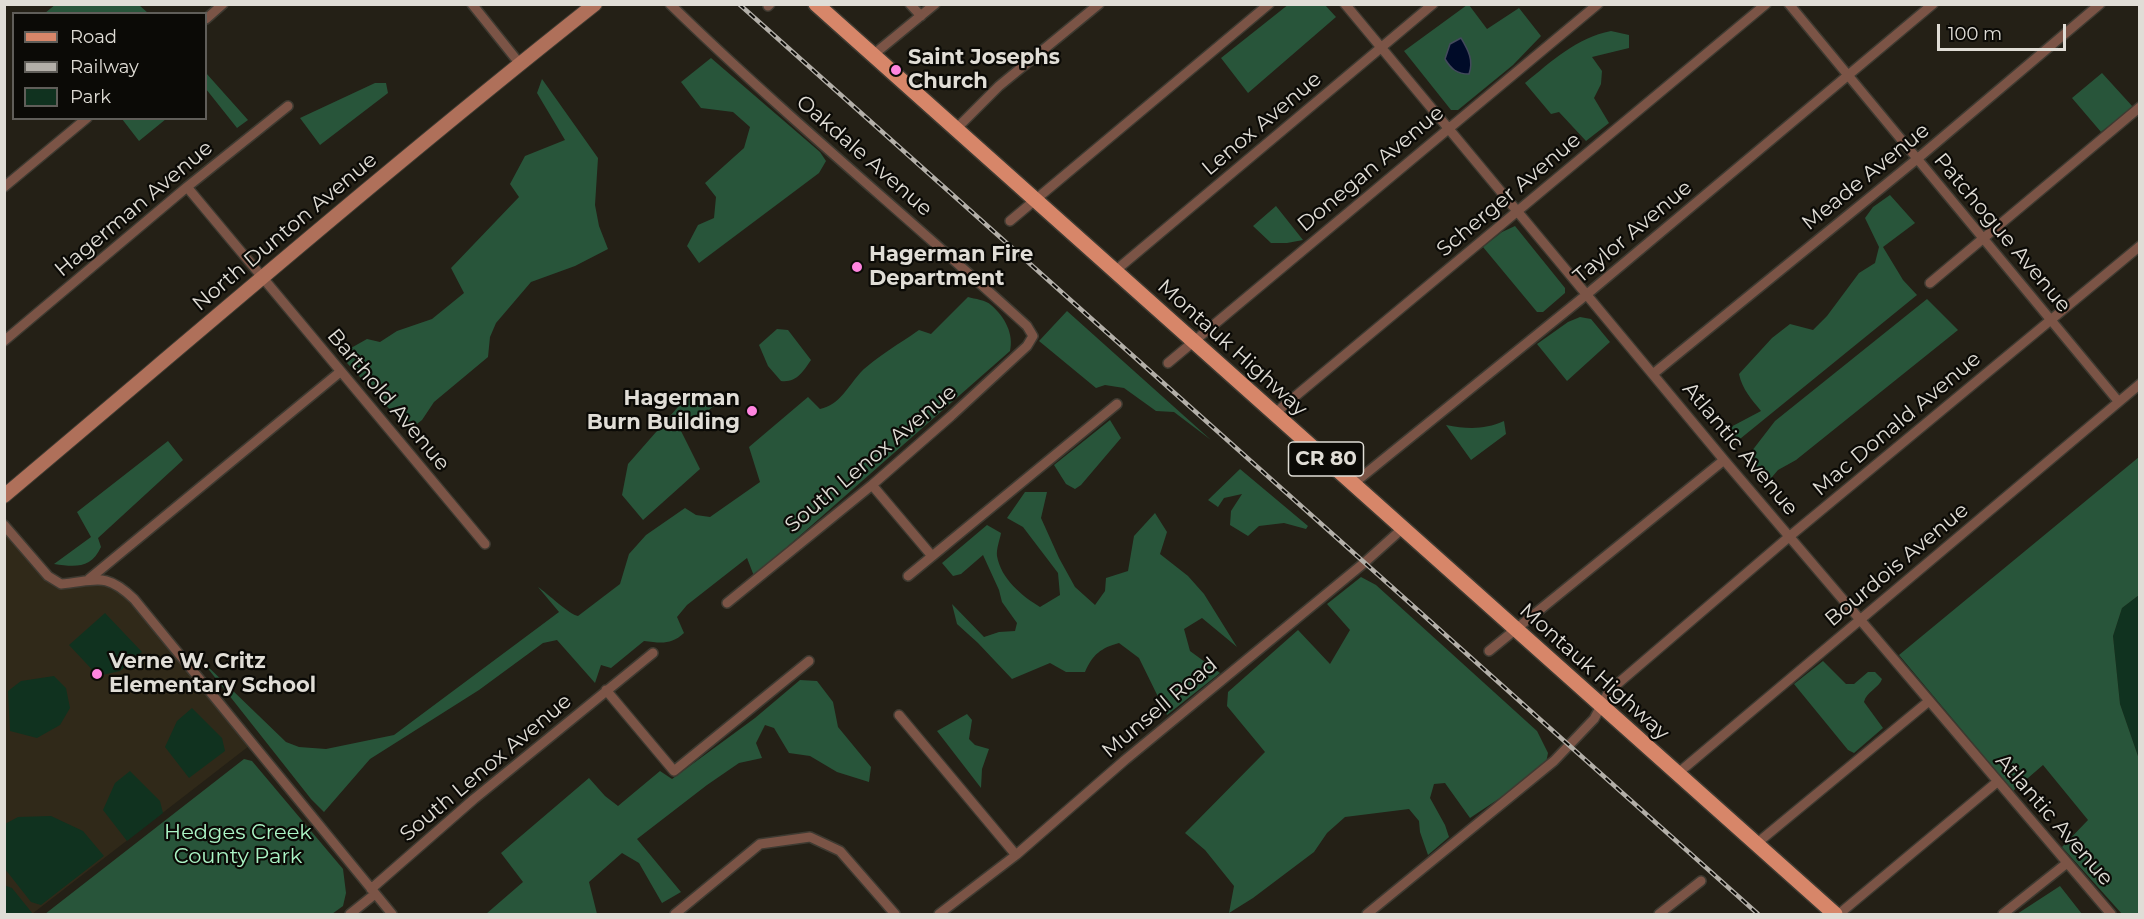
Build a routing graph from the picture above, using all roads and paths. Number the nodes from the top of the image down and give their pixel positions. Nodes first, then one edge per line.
1 (223, 4) edge
2 (472, 4) edge
3 (596, 4) edge
4 (670, 4) edge
5 (816, 4) edge
6 (910, 4) edge
7 (935, 4) edge
8 (1099, 4) edge
9 (1269, 4) edge
10 (1345, 4) edge
11 (1433, 4) edge
12 (1598, 4) edge
13 (1766, 4) edge
14 (1789, 4) edge
15 (1933, 4) edge
16 (2100, 4) edge
17 (921, 16) junction
18 (207, 18) edge
19 (1381, 48) junction
20 (873, 55) junction
21 (520, 64) junction
22 (1848, 76) junction
23 (288, 106) dead end
24 (2139, 107) edge
25 (85, 120) edge
26 (1448, 128) junction
27 (956, 129) junction
28 (1917, 159) junction
29 (4, 187) edge
30 (187, 187) junction
31 (1035, 200) junction
32 (1517, 212) junction
33 (1010, 221) dead end
34 (1983, 240) junction
35 (2139, 246) edge
36 (1115, 272) junction
37 (262, 278) junction
38 (1930, 283) dead end
39 (1586, 295) junction
40 (2051, 319) junction
41 (1033, 336) joint
42 (4, 341) edge
43 (1193, 341) junction
44 (1168, 363) dead end
45 (340, 372) junction
46 (1653, 374) junction
47 (2139, 384) edge
48 (2118, 401) junction
49 (1117, 404) dead end
50 (1274, 414) junction
51 (1724, 460) junction
52 (1353, 484) junction
53 (872, 485) junction
54 (4, 496) edge
55 (4, 525) edge
56 (1403, 528) junction
57 (1790, 536) junction
58 (485, 544) dead end
59 (932, 556) junction
60 (908, 576) dead end
61 (89, 579) junction
62 (727, 603) dead end
63 (1860, 619) junction
64 (1516, 630) junction
65 (1489, 651) dead end
66 (653, 653) dead end
67 (809, 661) dead end
68 (606, 690) junction
69 (1929, 701) junction
70 (1601, 706) junction
71 (899, 715) dead end
72 (1677, 774) junction
73 (1997, 782) junction
74 (1756, 844) junction
75 (1016, 855) junction
76 (2067, 863) junction
77 (1701, 881) dead end
78 (373, 891) junction
79 (350, 915) edge
80 (392, 915) edge
81 (675, 915) edge
82 (895, 915) edge
83 (939, 915) edge
84 (1367, 915) edge
85 (1659, 915) edge
86 (1837, 915) edge
87 (2003, 915) edge
88 (2111, 915) edge

1 - 18 street
2 - 21 street
3 - 21 street, North Dunton Avenue
4 - 41 street, Oakdale Avenue
5 - 20 main road, Montauk Highway / CR 80
6 - 17 street
7 - 17 street
8 - 27 street
9 - 31 street
10 - 19 street, Atlantic Avenue
11 - 19 street, Lenox Avenue
12 - 26 street, Donegan Avenue
13 - 32 street, Scherger Avenue
14 - 22 street, Patchogue Avenue
15 - 22 street, Taylor Avenue
16 - 28 street, Meade Avenue
17 - 20 street
19 - 26 street, Atlantic Avenue
19 - 36 street, Lenox Avenue
20 - 27 main road, Montauk Highway / CR 80
21 - 37 street, North Dunton Avenue
22 - 28 street, Patchogue Avenue
22 - 39 street, Taylor Avenue
23 - 30 street, Hagerman Avenue
24 - 34 street
25 - 29 street
26 - 32 street, Atlantic Avenue
26 - 43 street, Donegan Avenue
27 - 31 main road, Montauk Highway / CR 80
28 - 34 street, Patchogue Avenue
28 - 46 street, Meade Avenue
30 - 37 street, Barthold Avenue
30 - 42 street, Hagerman Avenue
31 - 33 street
31 - 36 main road, Montauk Highway / CR 80
32 - 39 street, Atlantic Avenue
32 - 50 street, Scherger Avenue
34 - 38 street
34 - 40 street, Patchogue Avenue
35 - 40 street, Mac Donald Avenue
36 - 43 main road, Montauk Highway / CR 80
37 - 45 street, Barthold Avenue
37 - 54 street, North Dunton Avenue
39 - 46 street, Atlantic Avenue
39 - 52 street, Taylor Avenue
40 - 48 street, Patchogue Avenue
40 - 57 street, Mac Donald Avenue
41 - 53 street, South Lenox Avenue
43 - 44 street, Donegan Avenue
43 - 50 main road, Montauk Highway / CR 80
45 - 58 street, Barthold Avenue
45 - 61 street
46 - 51 street, Atlantic Avenue
47 - 48 street, Bourdois Avenue
48 - 63 street, Bourdois Avenue
49 - 59 street
50 - 52 main road, Montauk Highway / CR 80
51 - 57 street, Atlantic Avenue
51 - 64 street
52 - 56 main road, Montauk Highway / CR 80
53 - 59 street
53 - 62 street, South Lenox Avenue
55 - 61 street
56 - 64 main road, Montauk Highway / CR 80
56 - 75 street, Munsell Road
57 - 63 street, Atlantic Avenue
57 - 70 street, Mac Donald Avenue
59 - 60 street
61 - 78 street
63 - 69 street, Atlantic Avenue
63 - 72 street, Bourdois Avenue
64 - 65 street
64 - 70 main road, Montauk Highway / CR 80
66 - 68 street, South Lenox Avenue
67 - 68 street
68 - 78 street, South Lenox Avenue
69 - 73 street, Atlantic Avenue
69 - 74 street
70 - 72 main road, Montauk Highway / CR 80
70 - 84 street, Mac Donald Avenue
71 - 75 street
72 - 74 main road, Montauk Highway / CR 80
73 - 76 street, Atlantic Avenue
73 - 86 street
74 - 86 main road, Montauk Highway / CR 80
75 - 83 street, Munsell Road
76 - 87 street
76 - 88 street, Atlantic Avenue
77 - 85 street
78 - 79 street, South Lenox Avenue
78 - 80 street
81 - 82 street

